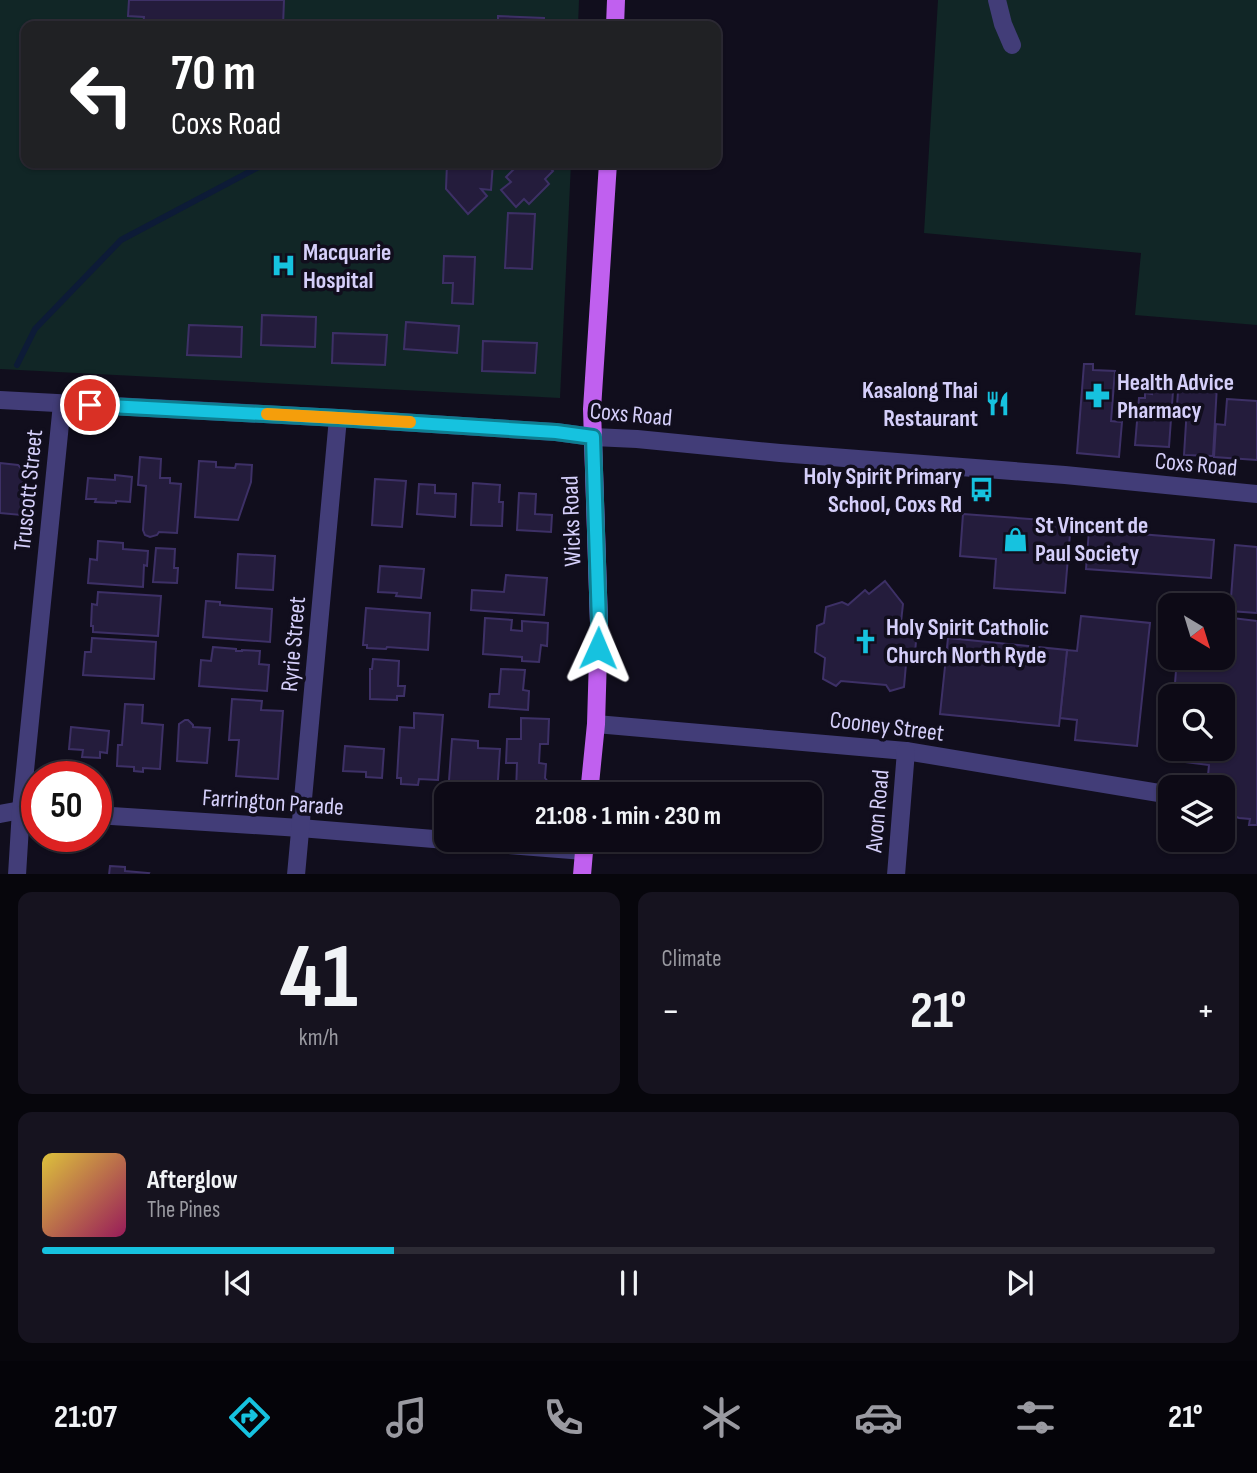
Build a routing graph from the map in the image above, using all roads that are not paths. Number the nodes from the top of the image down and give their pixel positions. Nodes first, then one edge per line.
1 (616, 0) edge
2 (997, 0) edge
3 (615, 21) edge
4 (1012, 45) dead end
5 (608, 168) edge
6 (0, 400) edge
7 (62, 404) junction
8 (338, 418) junction
9 (593, 437) junction
10 (1257, 494) edge
11 (596, 723) junction
12 (906, 751) junction
13 (33, 761) edge
14 (590, 782) edge
15 (1158, 792) edge
16 (21, 811) edge
17 (0, 814) edge
18 (112, 816) edge
19 (300, 828) junction
20 (434, 839) edge
21 (21, 852) edge
22 (584, 852) edge
23 (17, 874) edge
24 (296, 874) edge
25 (582, 874) edge
26 (896, 874) edge

1 - 3 main road
2 - 4 street
5 - 9 main road, Wicks Road
6 - 7 street, Coxs Road
7 - 8 street, Coxs Road
7 - 13 street, Truscott Street
8 - 9 street, Coxs Road
8 - 19 street, Ryrie Street
9 - 10 street, Coxs Road
9 - 11 main road, Wicks Road
11 - 12 street, Cooney Street
11 - 14 main road, Wicks Road
12 - 15 street, Cooney Street
12 - 26 street, Avon Road
16 - 17 street
18 - 19 street, Farrington Parade
19 - 20 street, Farrington Parade
19 - 24 street, Ryrie Street
21 - 23 street, Truscott Street
22 - 25 main road

